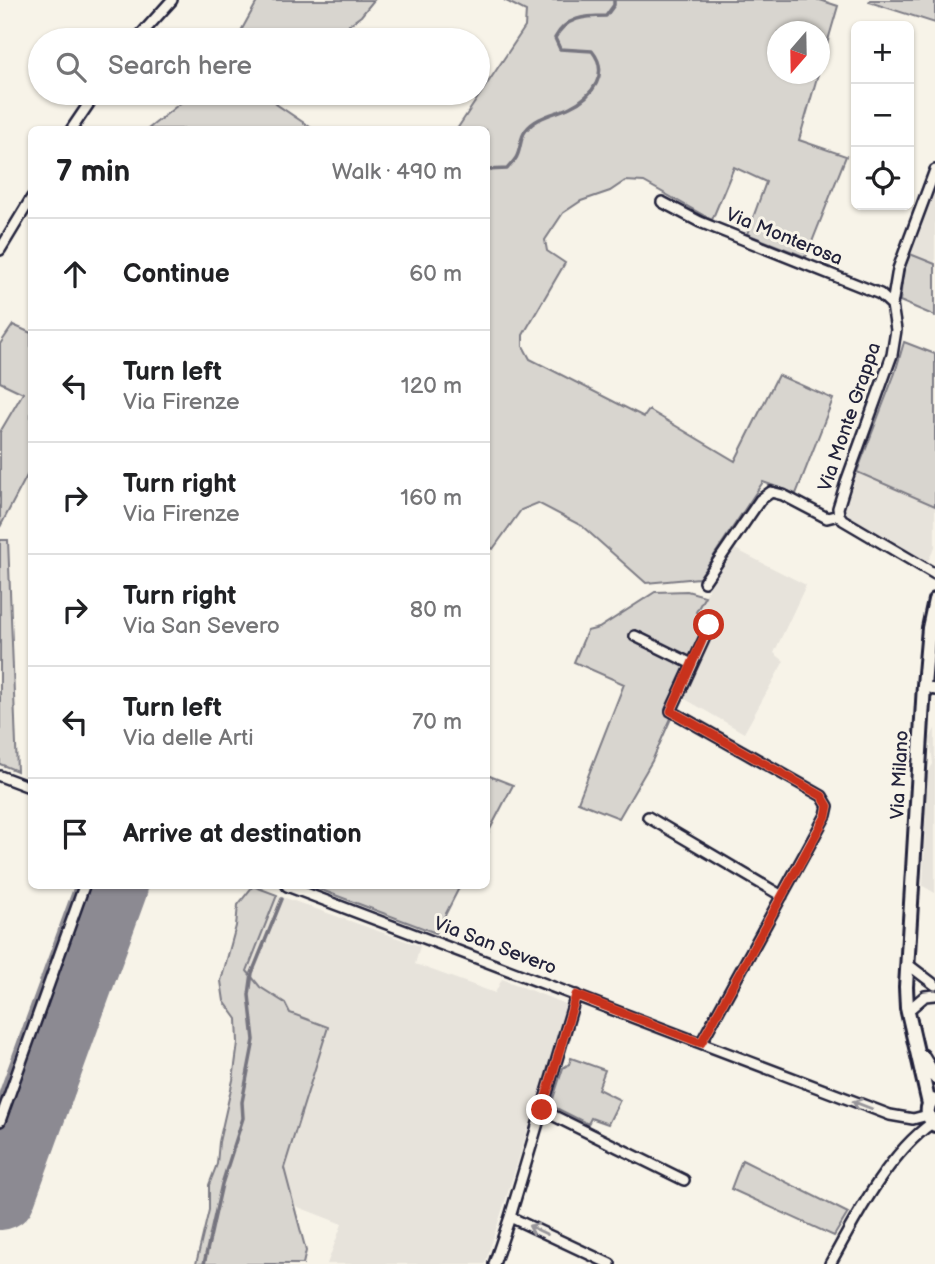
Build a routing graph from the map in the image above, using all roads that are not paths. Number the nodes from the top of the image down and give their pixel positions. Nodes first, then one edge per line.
1 (172, 0) edge
2 (147, 28) edge
3 (88, 105) edge
4 (74, 126) edge
5 (935, 170) edge
6 (662, 202) dead end
7 (28, 204) edge
8 (0, 250) edge
9 (892, 305) junction
10 (839, 514) junction
11 (935, 574) edge
12 (704, 582) dead end
13 (935, 600) edge
14 (709, 625) dead end
15 (635, 636) dead end
16 (692, 664) junction
17 (930, 687) edge
18 (0, 776) edge
19 (28, 786) edge
20 (648, 817) dead end
21 (83, 889) edge
22 (295, 889) edge
23 (782, 896) junction
24 (909, 960) junction
25 (935, 985) edge
26 (576, 995) junction
27 (935, 995) edge
28 (911, 1008) junction
29 (910, 1025) junction
30 (701, 1043) junction
31 (917, 1049) junction
32 (935, 1077) edge
33 (542, 1110) junction
34 (932, 1113) edge
35 (0, 1121) edge
36 (684, 1180) dead end
37 (510, 1217) junction
38 (494, 1264) edge
39 (610, 1264) edge
40 (830, 1264) edge

1 - 2 street
3 - 4 street
5 - 9 street, Via Monte Grappa
6 - 9 street, Via Monterosa
7 - 8 street
9 - 10 street, Via Monte Grappa
10 - 11 street
10 - 12 street
13 - 17 street, Via Milano
14 - 16 street
15 - 16 street
16 - 23 street
17 - 24 street, Via Milano
18 - 19 street
20 - 23 street
21 - 35 street
22 - 26 street, Via San Severo
23 - 30 street
24 - 25 street
24 - 28 street, Via Milano
24 - 29 street, Via Milano
26 - 30 street, Via San Severo
26 - 33 street
27 - 28 street
28 - 29 street, Via Milano
29 - 31 street, Via Milano
34 -> 30 street, Via San Severo
31 - 32 street, Via Milano
31 - 34 street, Via Milano
33 - 36 street
33 - 37 street
34 - 40 street
37 - 38 street
39 -> 37 street

